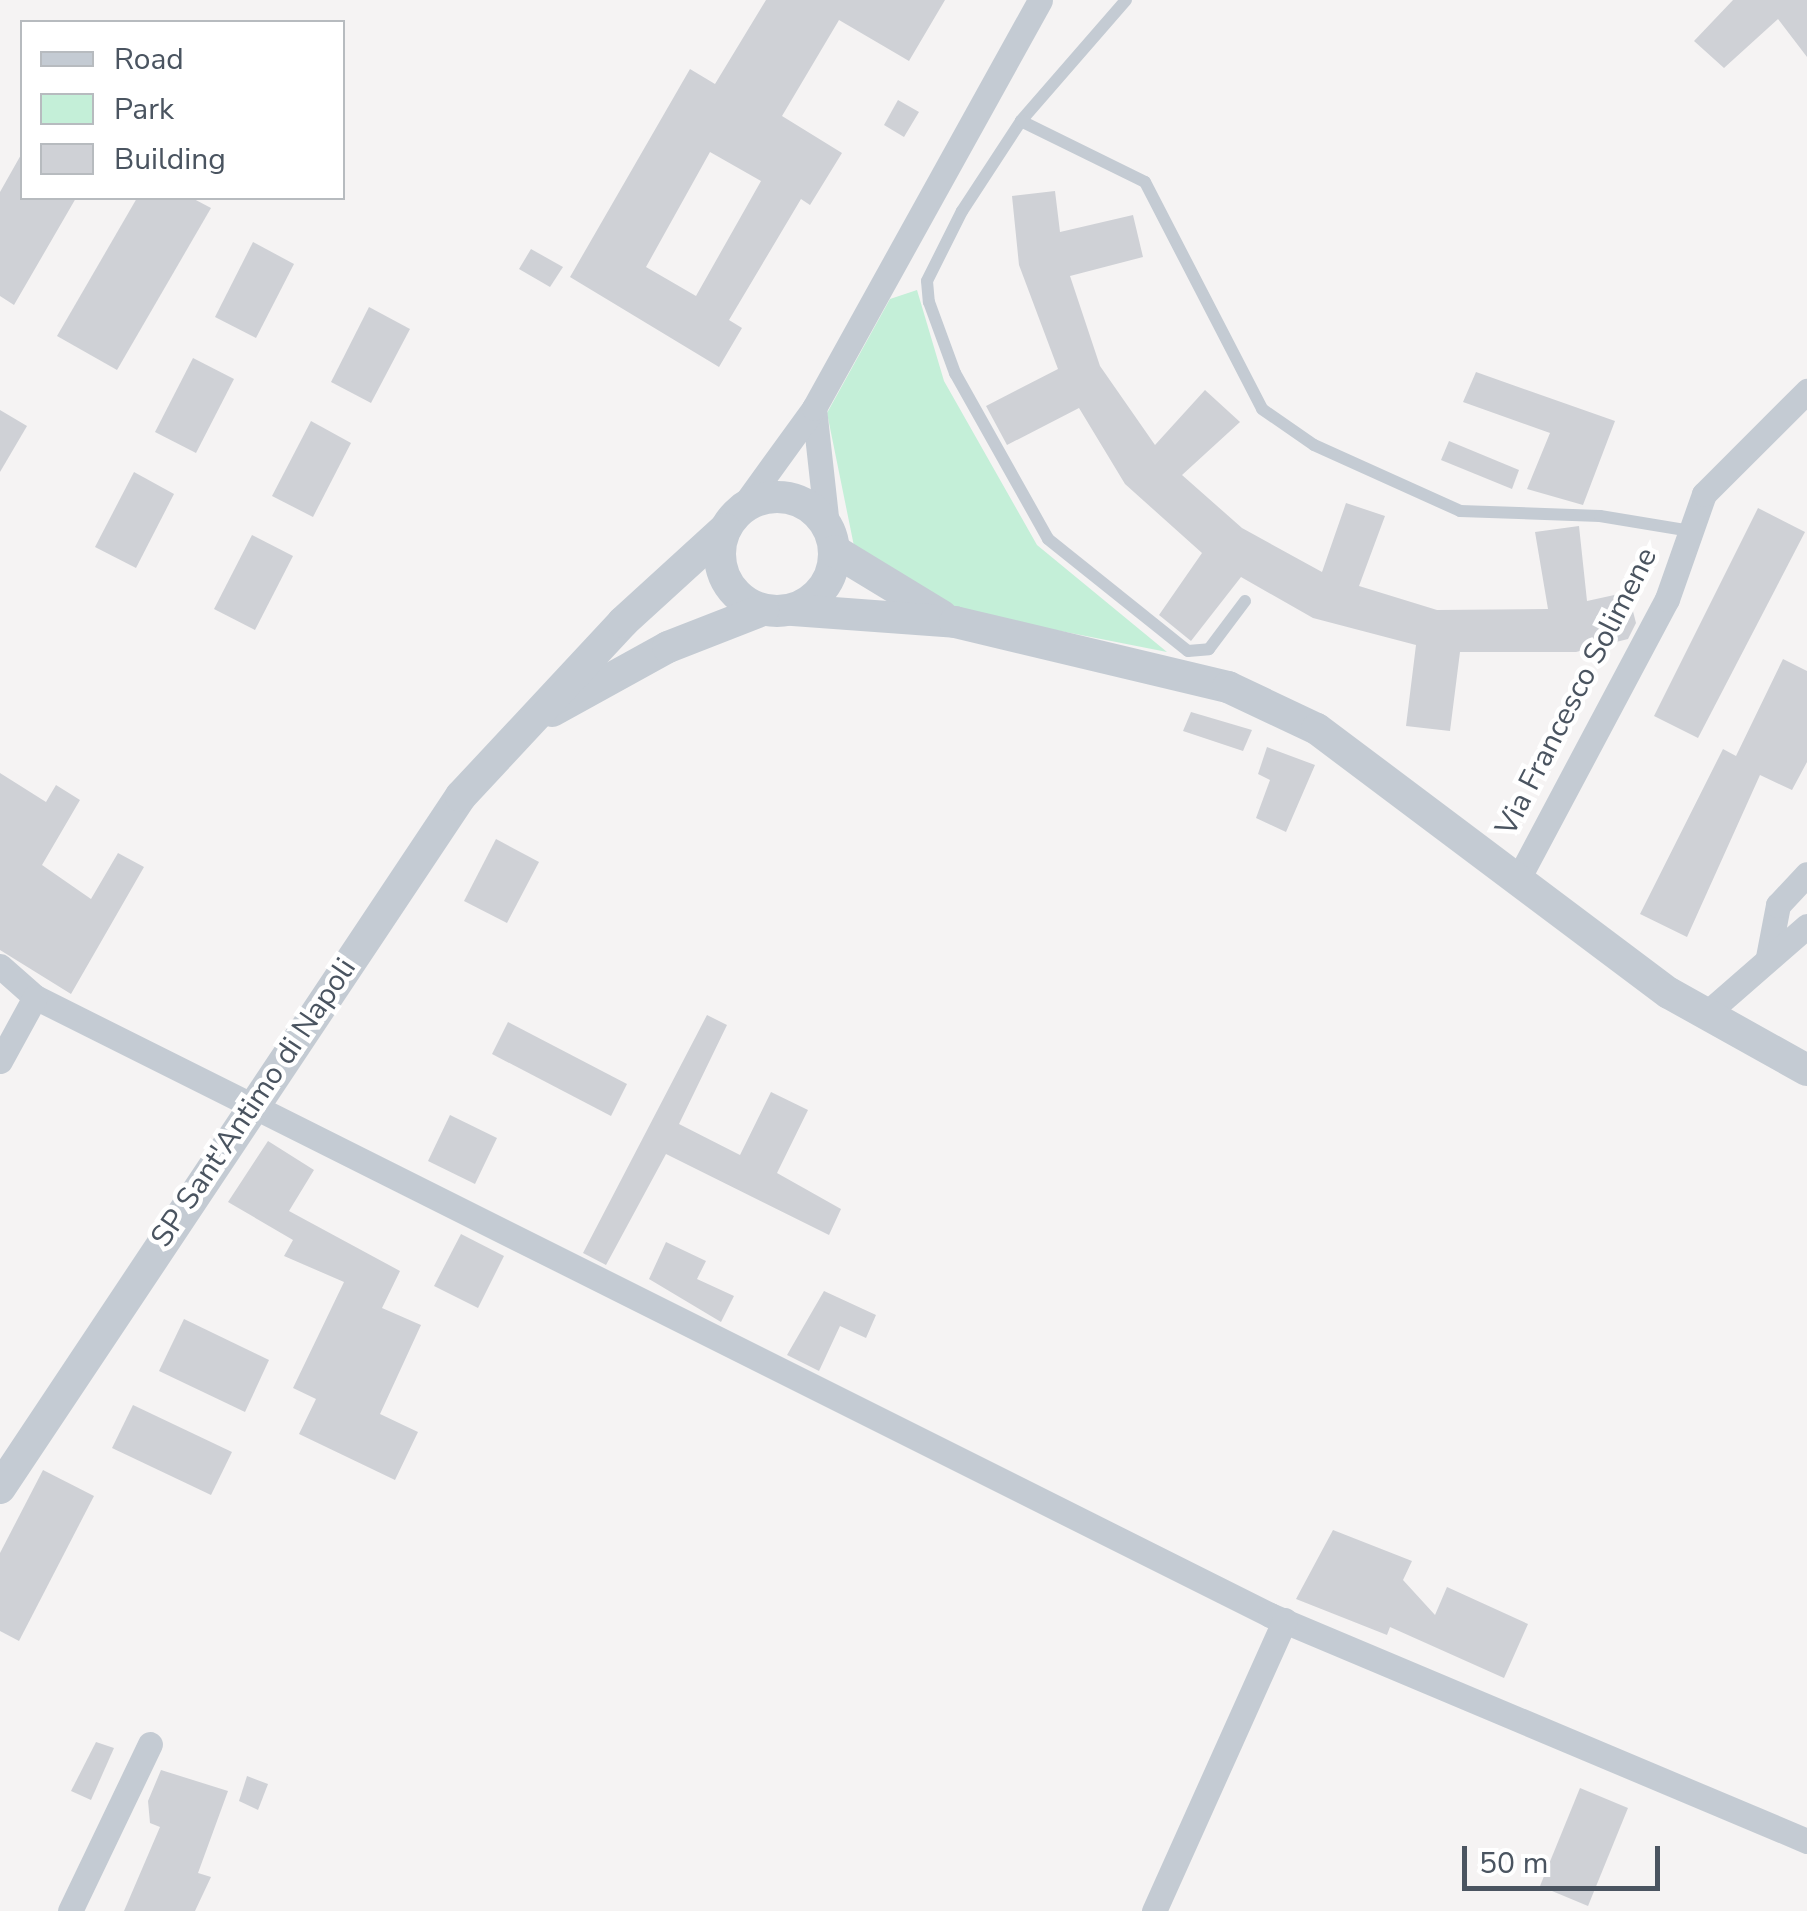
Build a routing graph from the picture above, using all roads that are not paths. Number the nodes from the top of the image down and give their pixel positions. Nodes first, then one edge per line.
1 (1040, 0) edge
2 (1126, 0) edge
3 (1021, 120) junction
4 (1807, 390) edge
5 (814, 408) junction
6 (733, 519) junction
7 (1691, 531) junction
8 (831, 538) junction
9 (1245, 601) dead end
10 (778, 610) junction
11 (955, 622) junction
12 (522, 727) junction
13 (1807, 874) edge
14 (1518, 881) junction
15 (1807, 926) edge
16 (1768, 957) junction
17 (0, 966) edge
18 (35, 997) junction
19 (1706, 1014) junction
20 (0, 1061) edge
21 (1807, 1070) edge
22 (254, 1101) junction
23 (0, 1488) edge
24 (1286, 1620) junction
25 (150, 1744) dead end
26 (1807, 1840) edge
27 (70, 1911) edge
28 (1154, 1911) edge

1 - 5 street
2 - 3 lane
3 - 7 lane, Via Francesco Solimene
3 - 9 lane
4 - 7 street, Via Francesco Solimene
5 - 6 street
5 - 8 street
6 - 8 street
6 - 10 street
6 - 12 street, SP Sant'Antimo di Napoli
7 - 14 street, Via Francesco Solimene
8 - 10 street
8 - 11 street
10 - 11 street
10 - 12 street, SP Sant'Antimo di Napoli
11 - 14 street
12 - 22 street, SP Sant'Antimo di Napoli
13 - 16 street
14 - 19 street
15 - 16 street
16 - 19 street
17 - 18 street
18 - 20 street
18 - 22 street
19 - 21 street
22 - 23 street, SP Sant'Antimo di Napoli
22 - 24 street
24 - 26 street
24 - 28 street
25 - 27 street

